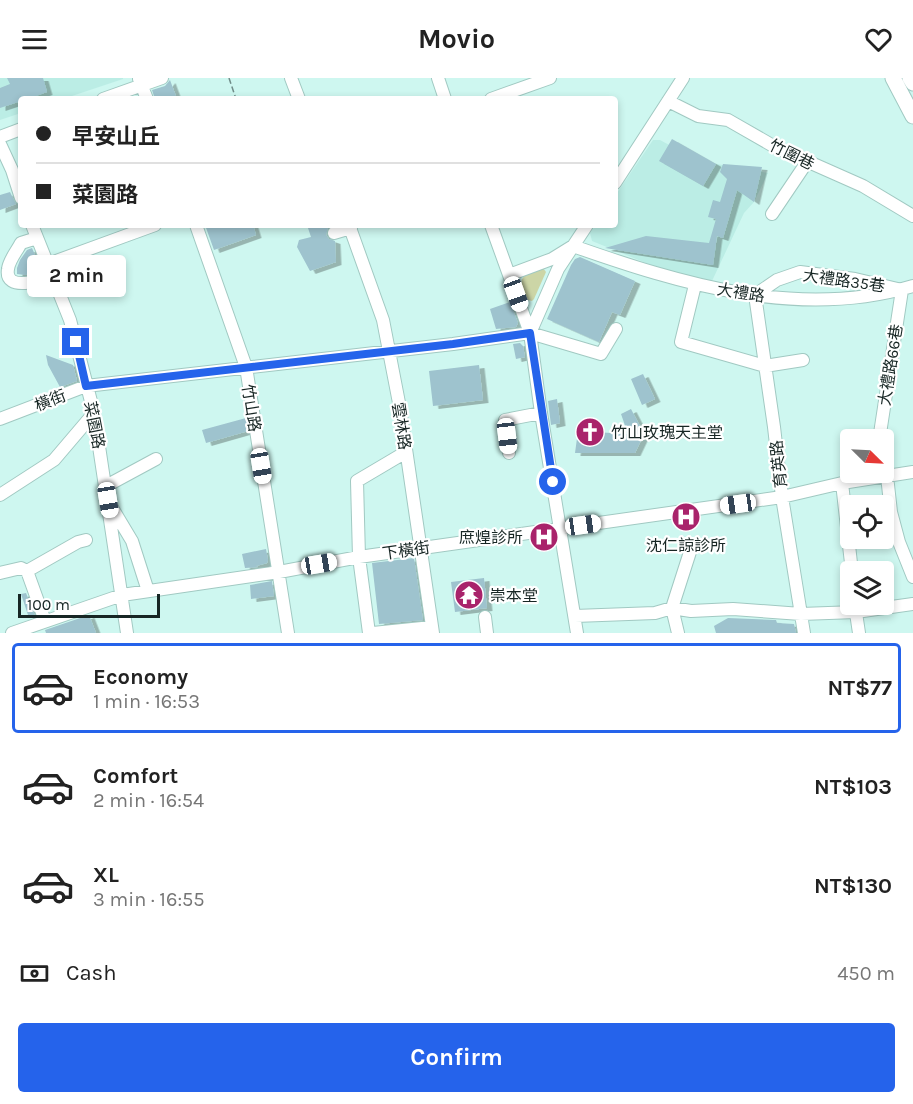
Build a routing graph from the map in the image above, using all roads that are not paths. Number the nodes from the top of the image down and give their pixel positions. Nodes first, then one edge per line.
1 (162, 78) edge
2 (291, 78) edge
3 (438, 78) edge
4 (550, 78) edge
5 (683, 78) edge
6 (892, 78) edge
7 (910, 78) edge
8 (140, 82) edge
9 (520, 83) edge
10 (913, 83) edge
11 (673, 84) edge
12 (110, 96) edge
13 (146, 96) edge
14 (298, 96) edge
15 (444, 96) edge
16 (496, 96) edge
17 (668, 101) junction
18 (913, 116) edge
19 (18, 130) edge
20 (0, 136) edge
21 (0, 144) edge
22 (807, 162) junction
23 (618, 178) edge
24 (18, 188) edge
25 (772, 214) dead end
26 (913, 216) edge
27 (33, 228) edge
28 (148, 228) edge
29 (197, 228) edge
30 (345, 228) edge
31 (351, 228) edge
32 (492, 228) edge
33 (585, 228) edge
34 (334, 233) dead end
35 (37, 238) junction
36 (573, 246) junction
37 (50, 270) junction
38 (509, 275) junction
39 (695, 285) junction
40 (908, 288) edge
41 (755, 295) junction
42 (616, 328) dead end
43 (530, 333) junction
44 (389, 351) junction
45 (803, 360) dead end
46 (765, 366) junction
47 (246, 367) junction
48 (86, 386) junction
49 (94, 413) junction
50 (541, 413) junction
51 (0, 419) edge
52 (881, 429) edge
53 (406, 452) junction
54 (509, 453) dead end
55 (156, 459) dead end
56 (913, 472) edge
57 (894, 475) edge
58 (894, 476) edge
59 (913, 481) edge
60 (842, 483) joint
61 (891, 483) edge
62 (105, 486) junction
63 (0, 495) edge
64 (782, 497) junction
65 (108, 500) junction
66 (561, 528) junction
67 (86, 540) dead end
68 (419, 548) junction
69 (690, 552) dead end
70 (359, 557) junction
71 (851, 561) edge
72 (27, 571) junction
73 (279, 572) junction
74 (0, 573) edge
75 (913, 576) edge
76 (147, 591) junction
77 (122, 595) junction
78 (913, 604) edge
79 (894, 605) edge
80 (672, 608) junction
81 (840, 610) edge
82 (801, 614) junction
83 (857, 615) edge
84 (575, 616) junction
85 (485, 617) dead end
86 (45, 621) junction
87 (432, 630) edge
88 (12, 633) edge
89 (127, 633) edge
90 (288, 633) edge
91 (371, 633) edge
92 (487, 633) edge
93 (577, 633) edge
94 (678, 633) edge
95 (804, 633) edge
96 (859, 633) edge

1 - 8 street
2 - 14 street
3 - 15 street
4 - 9 street
5 - 11 street
6 - 18 main road
7 - 10 main road
8 - 12 street
8 - 13 street
9 - 16 street
11 - 17 street
17 - 22 street, 竹圍巷
17 - 23 street
19 - 20 street
21 - 24 street
22 - 25 street
22 - 26 street, 竹圍巷
27 - 35 street, 菜園路
28 - 37 street
29 - 47 street, 竹山路
30 - 34 street
31 - 44 street, 雲林路
32 - 38 street
33 - 36 street
35 - 37 street, 菜園路
35 - 37 street
36 - 38 street
36 - 39 street, 大禮路
36 - 43 street
37 - 48 street, 菜園路
38 - 43 street
39 - 41 street, 大禮路
39 - 46 street
40 - 41 street, 大禮路
40 - 41 street, 大禮路35巷
40 - 52 street, 大禮路66巷
41 - 46 street, 育英路
42 - 43 street
43 - 44 street, 橫街
43 - 50 street
44 - 47 street, 橫街
44 - 53 street, 雲林路
45 - 46 street
46 - 64 street, 育英路
47 - 48 street, 橫街
47 - 73 street, 竹山路
48 - 49 street, 菜園路
48 - 51 street, 橫街
49 - 62 street, 菜園路
49 - 63 street
50 - 54 street
50 - 66 street
53 - 68 street, 雲林路
53 - 70 street
55 - 62 street
56 - 57 street, 下橫街
58 - 59 street
60 - 64 street, 下橫街
60 - 71 street
61 - 75 street
62 - 65 street, 菜園路
64 - 66 street, 下橫街
64 - 82 street, 育英路
65 - 76 street
65 - 77 street, 菜園路
66 - 68 street, 下橫街
66 - 84 street
67 - 72 street
68 - 70 street, 下橫街
68 - 87 street, 雲林路
69 - 80 street
70 - 73 street, 下橫街
70 - 91 street
72 - 74 street
72 - 86 street
73 - 76 street, 下橫街
73 - 90 street, 竹山路
76 - 77 street, 下橫街
77 - 86 street, 下橫街
77 - 89 street, 菜園路
78 - 79 street
80 - 82 street
80 - 84 street
80 - 94 street
81 - 82 street
82 - 95 street, 育英路
83 - 96 street
84 - 93 street
85 - 92 street
86 - 88 street, 下橫街
87 - 91 street

